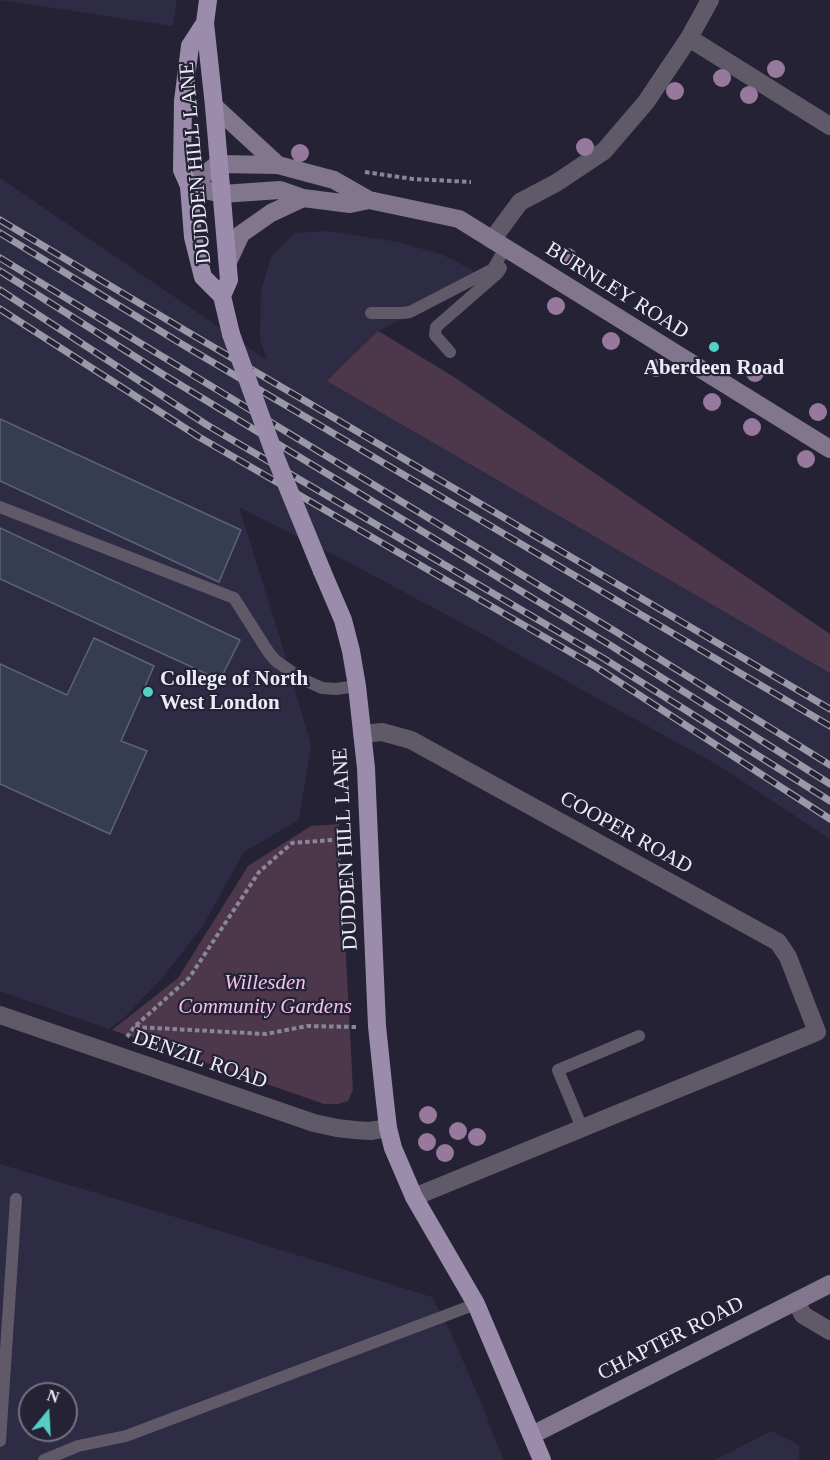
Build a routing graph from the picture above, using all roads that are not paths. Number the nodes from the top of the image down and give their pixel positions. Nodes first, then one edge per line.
1 (208, 0) edge
2 (710, 0) edge
3 (205, 23) junction
4 (689, 38) junction
5 (214, 106) junction
6 (830, 126) edge
7 (219, 164) junction
8 (278, 165) junction
9 (189, 186) junction
10 (222, 194) junction
11 (303, 198) junction
12 (369, 200) junction
13 (503, 246) junction
14 (228, 262) junction
15 (222, 296) junction
16 (372, 313) dead end
17 (450, 352) dead end
18 (830, 449) edge
19 (0, 507) edge
20 (357, 686) junction
21 (362, 734) junction
22 (0, 1015) edge
23 (824, 1030) edge
24 (639, 1036) dead end
25 (388, 1128) junction
26 (582, 1128) junction
27 (414, 1197) junction
28 (16, 1199) dead end
29 (830, 1284) edge
30 (796, 1301) junction
31 (476, 1304) junction
32 (830, 1331) edge
33 (532, 1435) junction
34 (0, 1441) edge
35 (44, 1460) edge
36 (542, 1460) edge

1 - 3 main road, DUDDEN HILL LANE
2 - 4 street
3 - 5 main road, DUDDEN HILL LANE
3 - 9 main road, DUDDEN HILL LANE
4 - 6 street
4 - 13 street
5 - 7 main road, DUDDEN HILL LANE
5 - 8 street, BURNLEY ROAD
7 - 8 street, BURNLEY ROAD
7 - 9 street
7 - 10 main road, DUDDEN HILL LANE
8 - 12 street, BURNLEY ROAD
9 - 10 street, BURNLEY ROAD
9 - 15 main road, DUDDEN HILL LANE
10 - 11 street, BURNLEY ROAD
10 - 14 main road, DUDDEN HILL LANE
11 - 12 street, BURNLEY ROAD
11 - 14 street
12 - 13 street, BURNLEY ROAD
13 - 16 lane
13 - 17 lane
13 - 18 street, BURNLEY ROAD
14 - 15 main road, DUDDEN HILL LANE
15 - 20 main road, DUDDEN HILL LANE, bridge
19 - 20 lane
20 - 21 main road, DUDDEN HILL LANE
21 - 23 street, COOPER ROAD
21 - 25 main road, DUDDEN HILL LANE
22 - 25 street, DENZIL ROAD
23 - 26 street, COOPER ROAD
24 - 26 lane
25 - 27 main road, DUDDEN HILL LANE
26 - 27 street, COOPER ROAD
27 - 31 main road, DUDDEN HILL LANE
28 - 34 lane
29 - 30 street, CHAPTER ROAD
30 - 32 street
30 - 33 street, CHAPTER ROAD
31 - 33 main road, DUDDEN HILL LANE
31 - 35 lane
33 - 36 main road, DUDDEN HILL LANE

